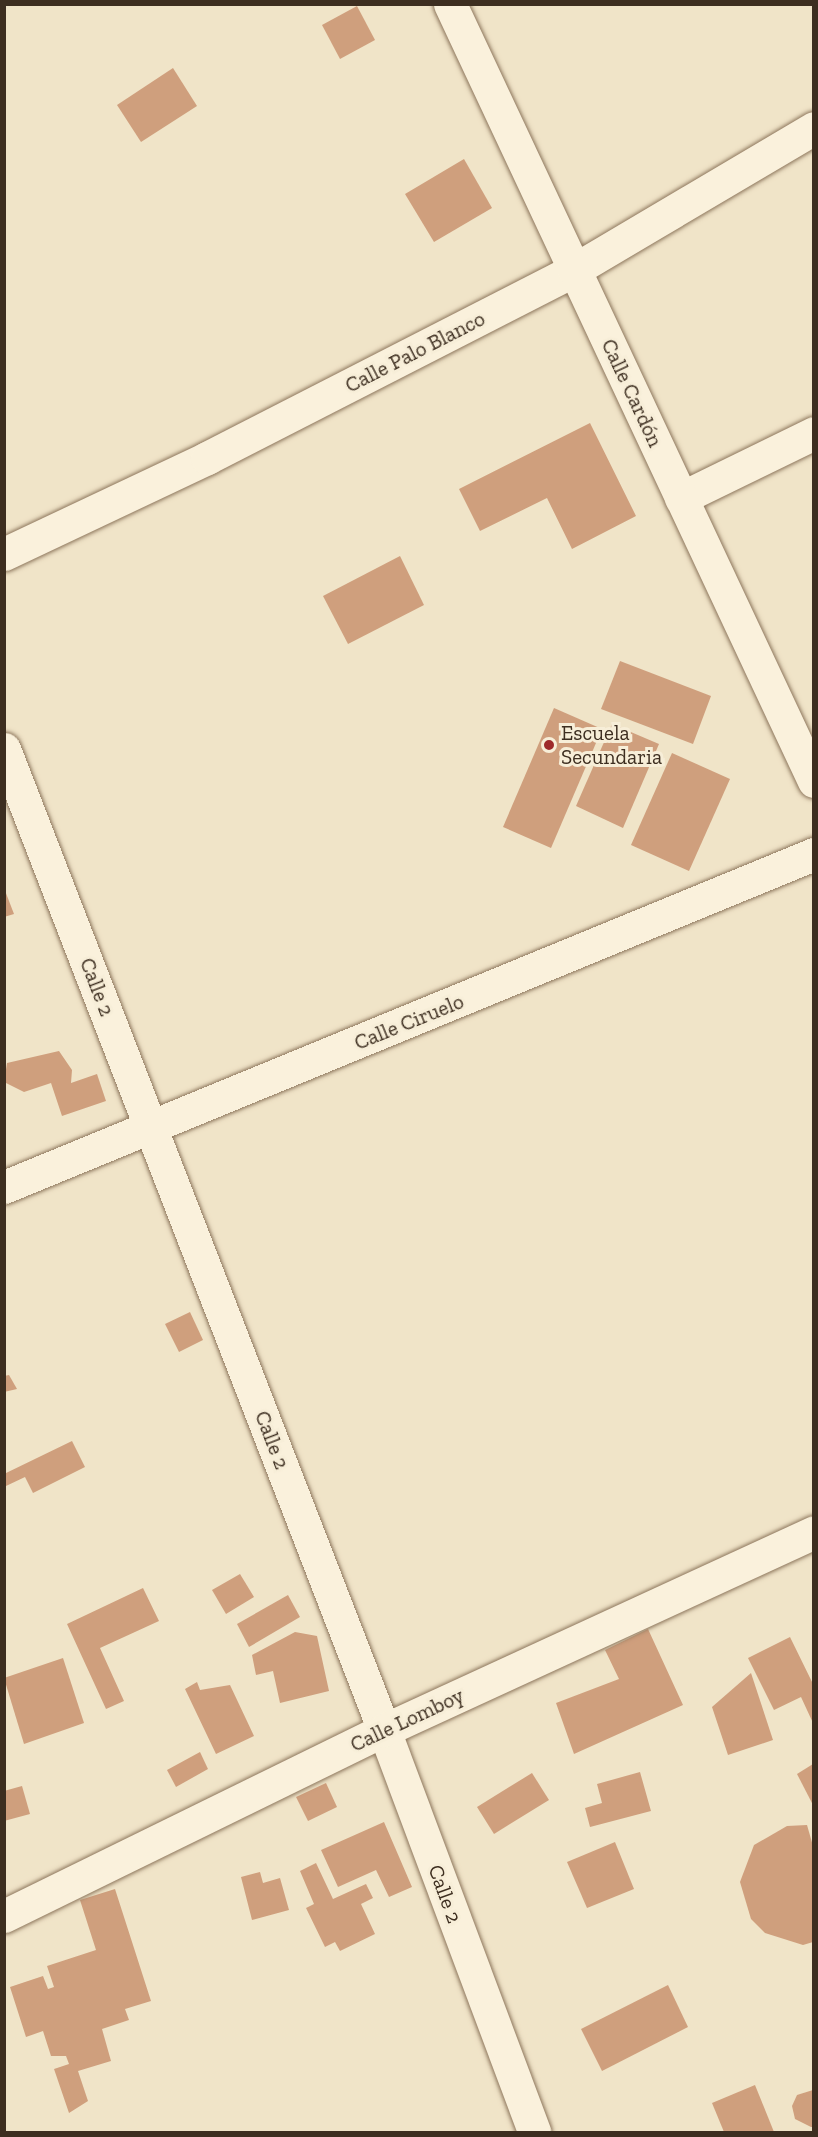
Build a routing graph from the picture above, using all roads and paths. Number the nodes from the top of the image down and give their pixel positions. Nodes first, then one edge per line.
1 (450, 4) edge
2 (813, 128) edge
3 (574, 270) junction
4 (813, 433) edge
5 (681, 498) junction
6 (4, 554) edge
7 (4, 749) edge
8 (813, 781) edge
9 (813, 855) edge
10 (152, 1128) junction
11 (4, 1188) edge
12 (813, 1532) edge
13 (384, 1730) junction
14 (4, 1916) edge
15 (534, 2133) edge

1 - 3 street, Calle Cardón
2 - 3 street, Calle Palo Blanco
3 - 5 street, Calle Cardón
3 - 6 street, Calle Palo Blanco
4 - 5 street
5 - 8 street, Calle Cardón
7 - 10 street, Calle 2
9 - 10 street, Calle Ciruelo
10 - 11 street, Calle Ciruelo
10 - 13 street, Calle 2
12 - 13 street, Calle Lomboy
13 - 14 street, Calle Lomboy
13 - 15 street, Calle 2

